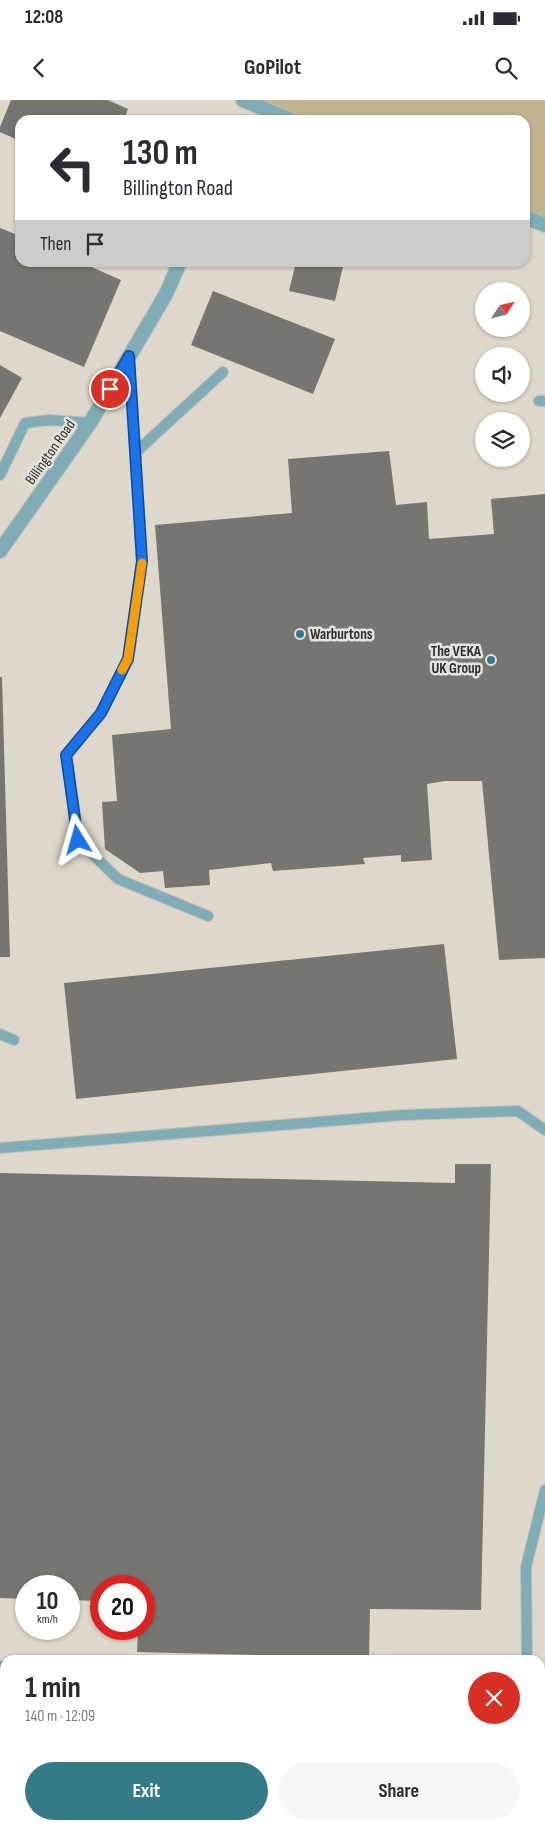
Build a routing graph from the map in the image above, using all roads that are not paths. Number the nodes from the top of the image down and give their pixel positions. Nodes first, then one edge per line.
1 (243, 100) edge
2 (279, 115) edge
3 (530, 219) edge
4 (545, 226) edge
5 (178, 267) edge
6 (129, 356) junction
7 (223, 372) dead end
8 (90, 423) junction
9 (136, 452) junction
10 (0, 475) edge
11 (0, 552) edge
12 (208, 916) dead end
13 (0, 1034) edge
14 (14, 1040) dead end
15 (545, 1130) edge
16 (0, 1148) edge
17 (545, 1490) edge
18 (527, 1655) edge

1 - 2 street
3 - 4 street
5 - 6 street, Billington Road
6 - 8 street, Billington Road
6 - 9 lane
7 - 9 lane
8 - 10 lane
8 - 11 street, Billington Road
9 - 12 lane
13 - 14 lane
15 - 16 lane
17 - 18 lane

